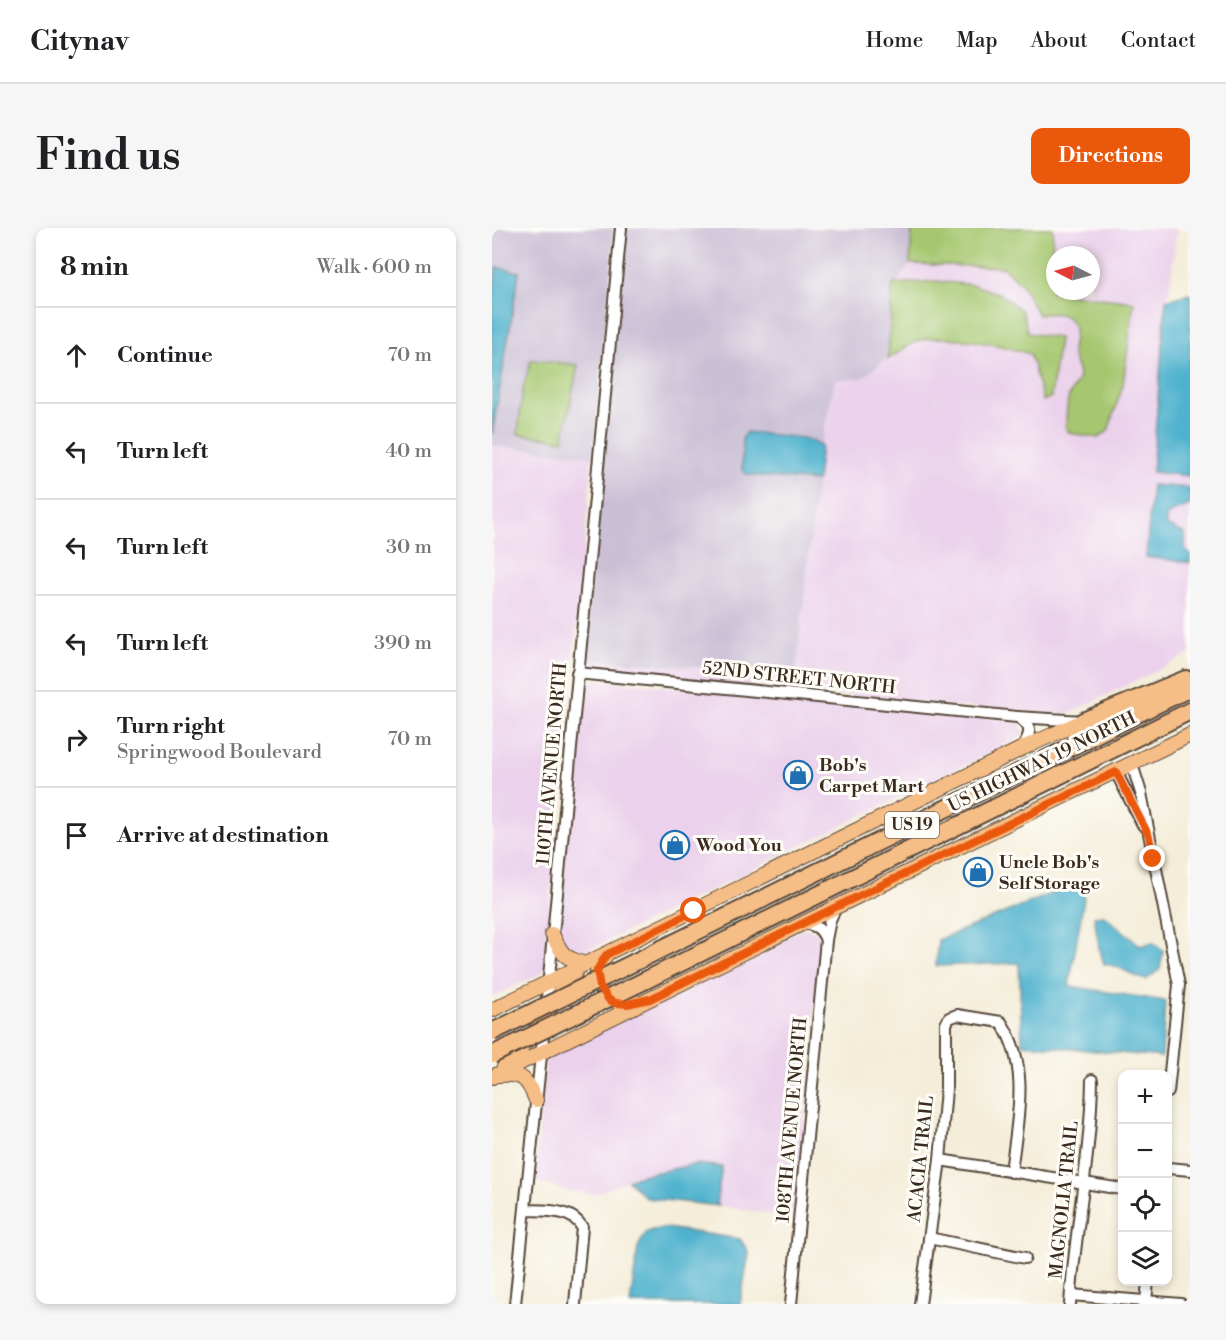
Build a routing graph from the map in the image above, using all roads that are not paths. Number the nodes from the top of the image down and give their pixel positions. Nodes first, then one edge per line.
1 (621, 228) edge
2 (577, 673) junction
3 (1190, 678) edge
4 (1190, 688) edge
5 (1190, 711) edge
6 (1017, 717) junction
7 (1083, 721) junction
8 (1190, 724) edge
9 (1190, 735) edge
10 (1023, 748) junction
11 (1084, 764) junction
12 (1132, 764) junction
13 (1116, 772) junction
14 (1149, 836) junction
15 (836, 907) junction
16 (803, 923) junction
17 (552, 934) junction
18 (826, 940) junction
19 (606, 955) junction
20 (586, 964) junction
21 (548, 982) junction
22 (650, 999) junction
23 (492, 1011) edge
24 (545, 1017) junction
25 (600, 1024) junction
26 (492, 1032) edge
27 (542, 1052) junction
28 (492, 1056) edge
29 (1169, 1070) edge
30 (494, 1076) edge
31 (1092, 1080) dead end
32 (536, 1100) junction
33 (940, 1160) junction
34 (1172, 1168) edge
35 (1190, 1170) edge
36 (1011, 1172) junction
37 (1082, 1184) junction
38 (1118, 1188) edge
39 (525, 1210) junction
40 (929, 1238) junction
41 (1025, 1258) dead end
42 (1148, 1286) edge
43 (1071, 1300) edge
44 (1146, 1301) junction
45 (515, 1304) edge
46 (575, 1304) edge
47 (791, 1304) edge
48 (920, 1304) edge
49 (1181, 1304) edge

1 - 2 street, 110TH AVENUE NORTH
2 - 6 street, 52ND STREET NORTH
2 - 17 street, 110TH AVENUE NORTH
3 - 7 highway
4 - 26 highway, US HIGHWAY 19 NORTH / US 19, bridge
5 - 11 highway, US HIGHWAY 19 NORTH / US 19
6 - 7 street, 52ND STREET NORTH
6 - 10 street
7 - 10 main road
8 - 11 highway
9 - 12 main road
10 - 19 main road
11 - 28 highway, US HIGHWAY 19 NORTH / US 19, bridge
12 - 13 main road
12 - 14 street
13 - 14 street
13 - 15 main road
14 - 29 street
15 - 16 main road
15 - 18 street, 108TH AVENUE NORTH
16 - 18 street
16 - 22 main road
17 - 20 main road
17 - 21 street, 110TH AVENUE NORTH
18 - 47 street, 108TH AVENUE NORTH
19 - 20 main road
19 - 22 main road
20 - 21 main road
20 - 24 main road
21 - 23 main road
21 - 24 street, 110TH AVENUE NORTH
22 - 25 main road
23 - 24 main road
24 - 25 main road
24 - 27 street, 110TH AVENUE NORTH
24 - 30 main road
25 - 27 main road
27 - 30 main road
27 - 32 street, 110TH AVENUE NORTH
30 - 32 main road
31 - 37 street, MAGNOLIA TRAIL
32 - 39 street, 110TH AVENUE NORTH
33 - 36 street
33 - 36 street, ACACIA TRAIL
33 - 40 street, ACACIA TRAIL
34 - 35 street
36 - 37 street
37 - 38 street
37 - 43 street, MAGNOLIA TRAIL
39 - 45 street, 110TH AVENUE NORTH
39 - 46 street
40 - 41 street
40 - 48 street, ACACIA TRAIL
42 - 44 street
43 - 44 street
44 - 49 street

